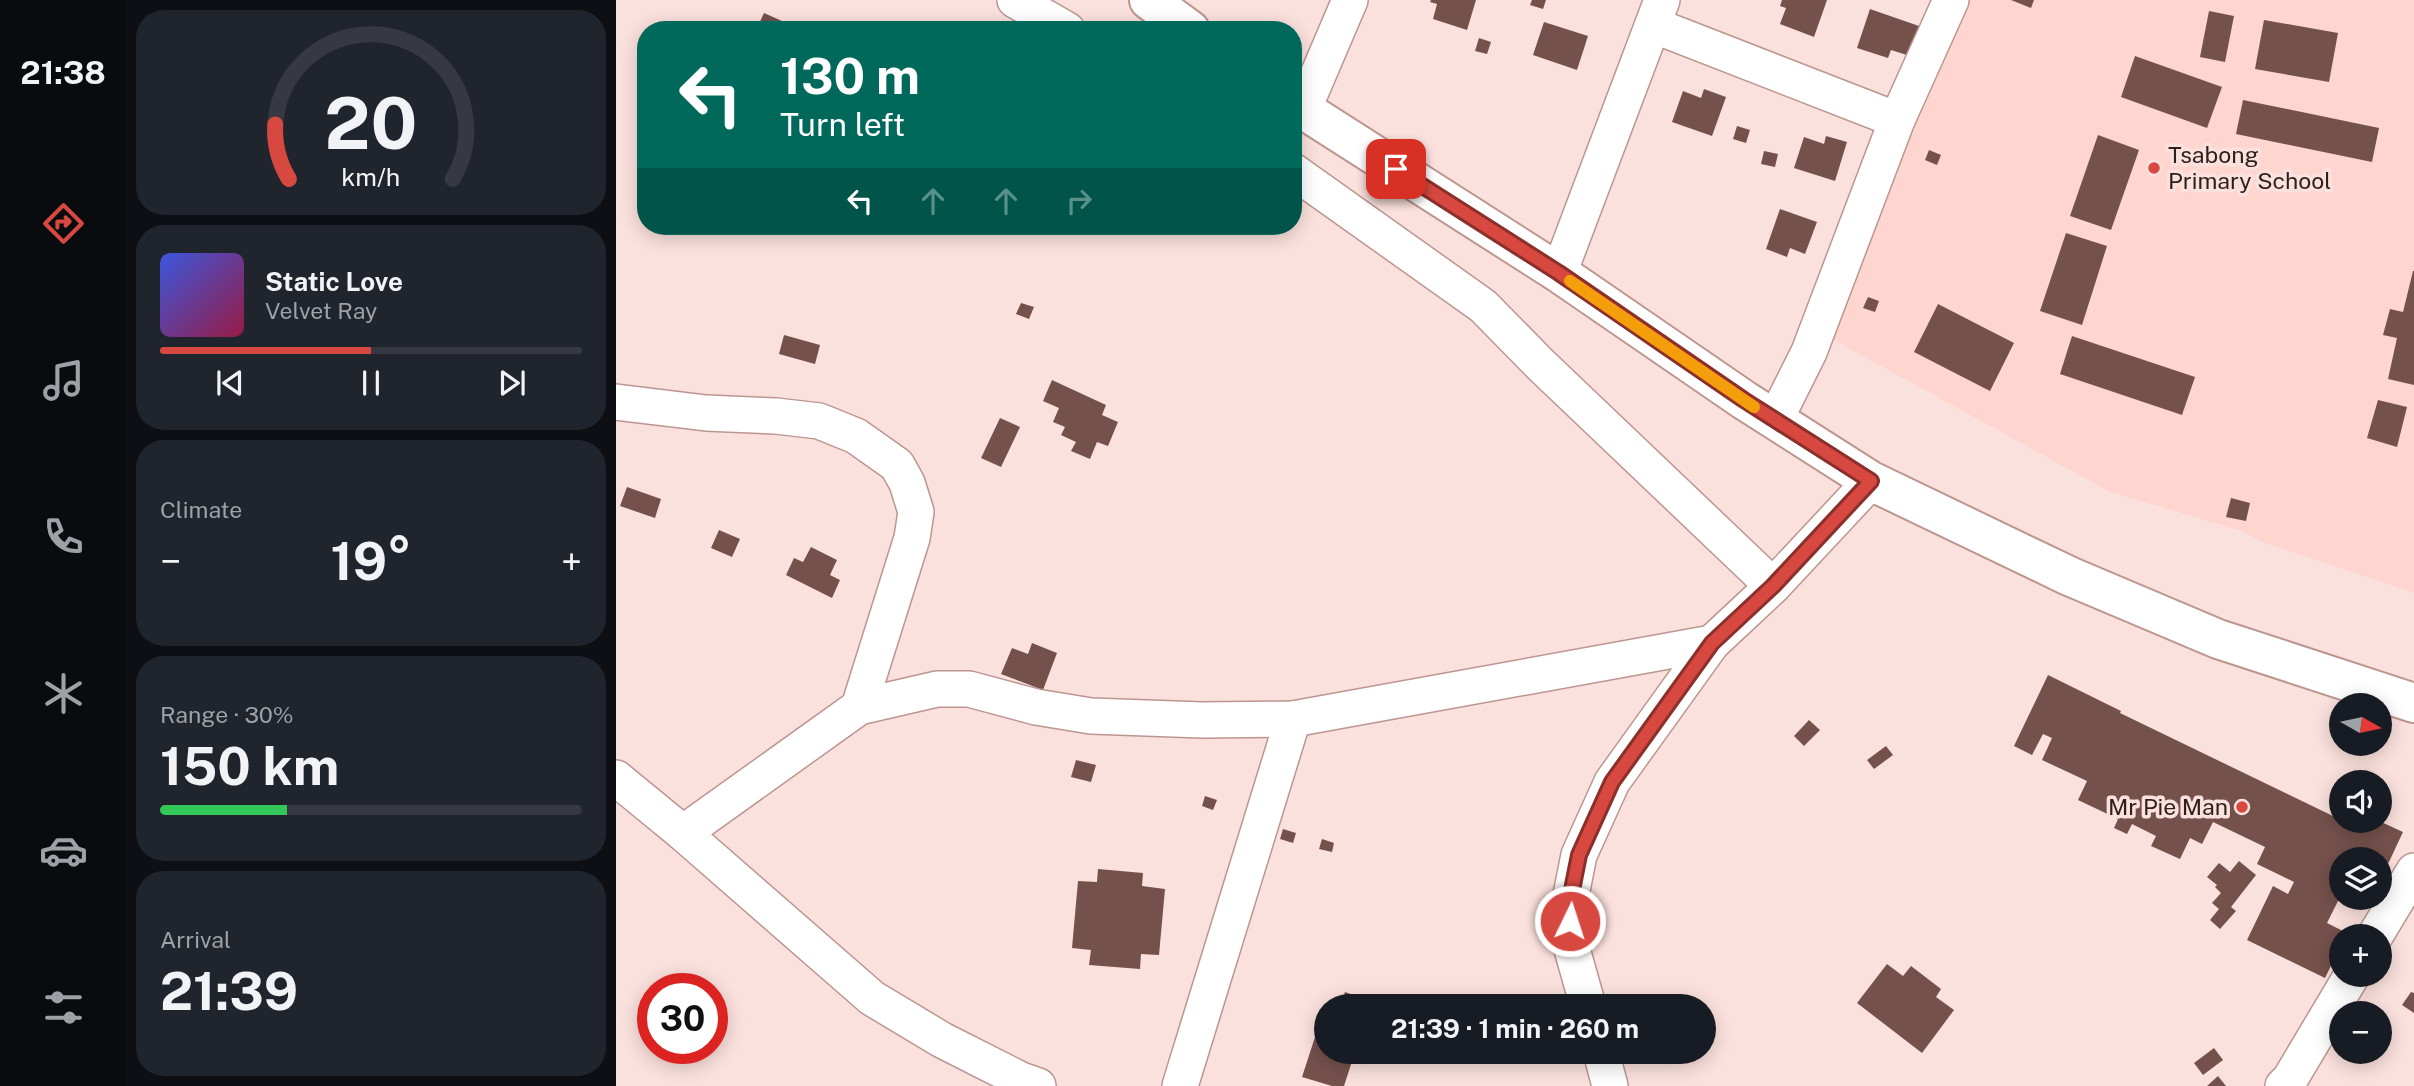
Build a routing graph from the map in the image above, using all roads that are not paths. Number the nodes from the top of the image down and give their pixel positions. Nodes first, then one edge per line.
1 (1015, 0) edge
2 (1149, 0) edge
3 (1350, 0) edge
4 (1951, 0) edge
5 (1658, 13) edge
6 (1051, 21) edge
7 (1178, 21) edge
8 (1302, 98) edge
9 (1302, 109) edge
10 (1897, 120) junction
11 (1302, 178) edge
12 (1559, 273) junction
13 (616, 402) edge
14 (1774, 420) junction
15 (1871, 481) junction
16 (1773, 586) junction
17 (1712, 643) junction
18 (2414, 703) edge
19 (859, 707) junction
20 (1293, 719) junction
21 (616, 778) edge
22 (683, 833) junction
23 (2414, 871) edge
24 (2382, 924) edge
25 (2345, 987) edge
26 (1585, 994) edge
27 (1604, 1064) edge
28 (1038, 1086) edge
29 (1180, 1086) edge
30 (1610, 1086) edge
31 (2283, 1086) edge

1 - 6 street
2 - 7 main road
3 - 8 street
4 - 10 street
5 - 10 street
5 - 12 street
9 - 12 main road
10 - 14 street
11 - 16 street
12 - 14 main road
13 - 19 street
14 - 15 main road
15 - 16 street
15 - 18 main road
16 - 17 street
17 - 20 street
17 - 26 street
19 - 20 street
19 - 22 street
20 - 29 street
21 - 22 street
22 - 28 street
23 - 24 street
25 - 31 street
27 - 30 street

